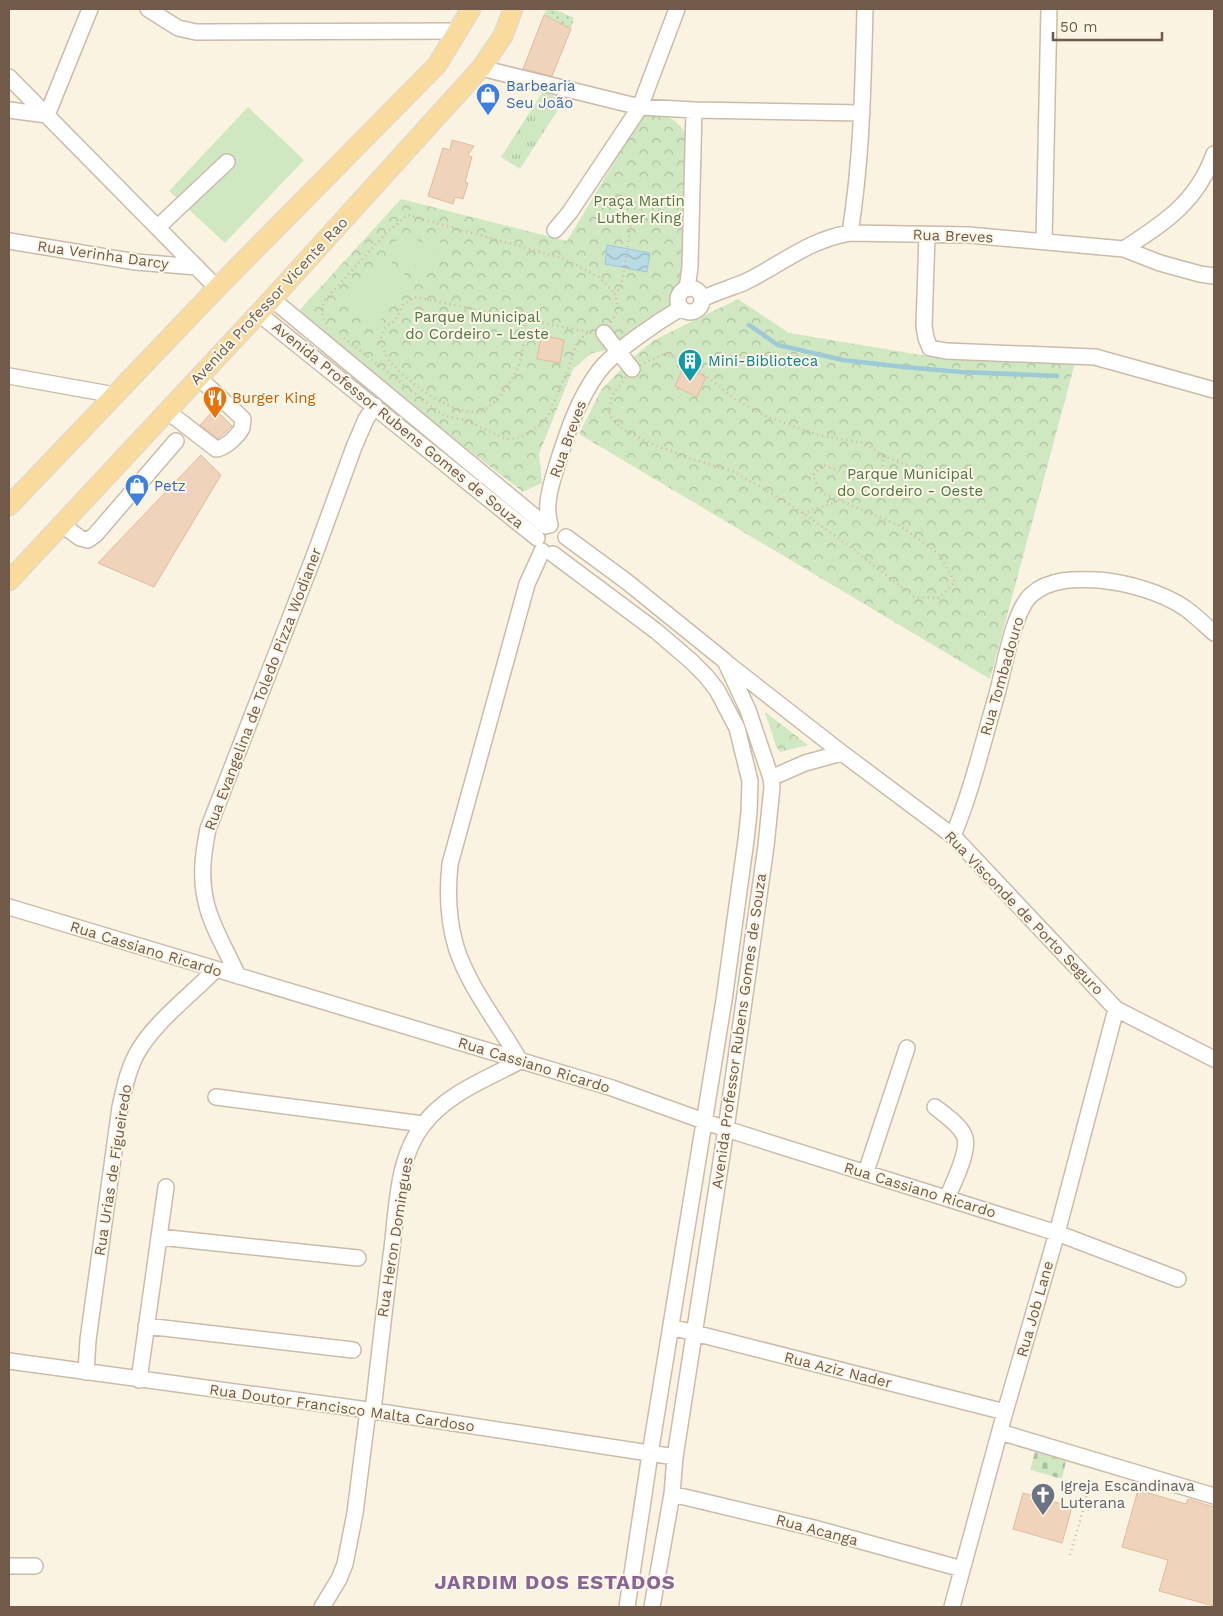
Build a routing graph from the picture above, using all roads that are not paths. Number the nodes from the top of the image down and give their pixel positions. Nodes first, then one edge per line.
1 (90, 9) edge
2 (148, 9) edge
3 (472, 9) edge
4 (513, 9) edge
5 (677, 9) edge
6 (865, 9) edge
7 (1049, 9) edge
8 (459, 31) junction
9 (482, 68) junction
10 (9, 77) edge
11 (640, 107) junction
12 (9, 110) edge
13 (694, 110) junction
14 (862, 114) junction
15 (47, 115) junction
16 (1214, 154) edge
17 (227, 162) dead end
18 (158, 227) junction
19 (555, 230) dead end
20 (850, 233) junction
21 (927, 235) junction
22 (9, 241) edge
23 (1044, 241) junction
24 (1124, 249) junction
25 (197, 267) junction
26 (1214, 276) edge
27 (217, 288) junction
28 (687, 289) junction
29 (272, 299) junction
30 (702, 299) junction
31 (681, 308) junction
32 (258, 313) junction
33 (604, 333) road end
34 (618, 352) junction
35 (632, 368) road end
36 (9, 376) edge
37 (198, 377) junction
38 (1214, 390) edge
39 (115, 395) junction
40 (375, 406) junction
41 (167, 411) junction
42 (176, 441) dead end
43 (10, 502) edge
44 (61, 524) junction
45 (566, 537) junction
46 (545, 539) junction
47 (10, 581) edge
48 (1214, 633) edge
49 (725, 661) junction
50 (842, 753) junction
51 (771, 778) junction
52 (749, 812) junction
53 (770, 813) junction
54 (953, 836) junction
55 (746, 840) junction
56 (766, 846) junction
57 (9, 907) edge
58 (215, 970) junction
59 (238, 976) junction
60 (1116, 1009) junction
61 (907, 1048) dead end
62 (1214, 1059) edge
63 (520, 1060) junction
64 (216, 1097) dead end
65 (936, 1107) dead end
66 (704, 1121) junction
67 (423, 1124) junction
68 (726, 1129) junction
69 (866, 1172) junction
70 (166, 1187) dead end
71 (947, 1198) junction
72 (1057, 1233) junction
73 (159, 1237) junction
74 (358, 1258) dead end
75 (1178, 1279) dead end
76 (146, 1326) junction
77 (671, 1327) junction
78 (694, 1334) junction
79 (353, 1350) dead end
80 (9, 1362) edge
81 (86, 1372) junction
82 (139, 1380) junction
83 (370, 1410) junction
84 (1005, 1412) junction
85 (1000, 1432) junction
86 (650, 1454) junction
87 (675, 1456) junction
88 (672, 1494) junction
89 (1214, 1496) edge
90 (9, 1566) edge
91 (35, 1566) dead end
92 (962, 1569) junction
93 (322, 1607) edge
94 (628, 1607) edge
95 (652, 1607) edge
96 (952, 1607) edge

1 - 15 street
2 - 8 street
3 - 8 main road
4 - 9 main road, Avenida Professor Vicente Rao
5 - 11 street
6 - 14 street
7 - 23 street
8 - 27 main road
9 - 11 street
9 - 29 main road, Avenida Professor Vicente Rao
10 - 15 street
11 - 13 street
11 - 19 street
12 - 15 street
13 - 14 street
13 - 28 street
14 - 20 street
15 - 18 street
16 - 24 street
17 - 18 street
18 - 25 street
20 - 21 street, Rua Breves
20 - 30 street, Rua Breves
21 - 23 street, Rua Breves
21 - 38 street
22 - 25 street, Rua Verinha Darcy
23 - 24 street, Rua Breves
24 - 26 street, Rua Breves
25 - 27 street
27 - 39 main road
28 - 30 street
28 - 31 street
29 - 32 main road, Avenida Professor Vicente Rao
29 - 46 street, Avenida Professor Rubens Gomes de Souza
30 - 31 street
31 - 34 street, Rua Breves
32 - 37 main road, Avenida Professor Vicente Rao
32 - 40 street, Avenida Professor Rubens Gomes de Souza
33 - 34 street
34 - 35 street
34 - 46 street, Rua Breves
36 - 39 street
37 - 41 main road, Avenida Professor Vicente Rao
37 - 41 street
39 - 43 main road
40 - 46 street, Avenida Professor Rubens Gomes de Souza
40 - 59 street, Rua Evangelina de Toledo Pizza Wodianer
41 - 44 main road, Avenida Professor Vicente Rao
42 - 44 street
44 - 47 main road, Avenida Professor Vicente Rao
45 - 46 street, Avenida Professor Rubens Gomes de Souza
45 - 46 street
45 - 49 street, Avenida Professor Rubens Gomes de Souza
46 - 52 street, Avenida Professor Rubens Gomes de Souza
46 - 63 street
48 - 54 street, Rua Tombadouro
49 - 50 street, Rua Visconde de Porto Seguro
49 - 51 street, Avenida Professor Rubens Gomes de Souza
50 - 51 street
50 - 54 street, Rua Visconde de Porto Seguro
51 - 53 street, Avenida Professor Rubens Gomes de Souza
52 - 53 street
52 - 55 street, Avenida Professor Rubens Gomes de Souza
53 - 56 street, Avenida Professor Rubens Gomes de Souza
54 - 60 street, Rua Visconde de Porto Seguro
55 - 56 street
55 - 66 street, Avenida Professor Rubens Gomes de Souza
56 - 68 street, Avenida Professor Rubens Gomes de Souza
57 - 58 street, Rua Cassiano Ricardo
58 - 59 street, Rua Cassiano Ricardo
58 - 81 street, Rua Urias de Figueiredo
59 - 63 street, Rua Cassiano Ricardo
60 - 62 street, Rua Visconde de Porto Seguro
60 - 72 street, Rua Job Lane
61 - 69 street
63 - 66 street, Rua Cassiano Ricardo
63 - 67 street, Rua Heron Domingues
64 - 67 street
65 - 71 street
66 - 68 street, Rua Cassiano Ricardo
66 - 77 street, Avenida Professor Rubens Gomes de Souza
67 - 83 street, Rua Heron Domingues
68 - 69 street, Rua Cassiano Ricardo
68 - 78 street, Avenida Professor Rubens Gomes de Souza
69 - 71 street, Rua Cassiano Ricardo
70 - 73 street
71 - 72 street, Rua Cassiano Ricardo
72 - 75 street, Rua Cassiano Ricardo
72 - 84 street, Rua Job Lane
73 - 74 street
73 - 76 street
76 - 79 street
76 - 82 street
77 - 78 street, Rua Aziz Nader
77 - 86 street, Avenida Professor Rubens Gomes de Souza
78 - 84 street, Rua Aziz Nader
78 - 87 street, Avenida Professor Rubens Gomes de Souza
80 - 81 street, Rua Doutor Francisco Malta Cardoso
81 - 82 street, Rua Doutor Francisco Malta Cardoso
82 - 83 street, Rua Doutor Francisco Malta Cardoso
83 - 86 street, Rua Doutor Francisco Malta Cardoso
83 - 93 street, Rua Heron Domingues
84 - 85 street, Rua Job Lane
85 - 89 street
85 - 92 street, Rua Job Lane
86 - 87 street, Rua Doutor Francisco Malta Cardoso
86 - 94 street, Avenida Professor Rubens Gomes de Souza
87 - 88 street, Avenida Professor Rubens Gomes de Souza
88 - 92 street, Rua Acanga
88 - 95 street, Avenida Professor Rubens Gomes de Souza
90 - 91 street
92 - 96 street, Rua Job Lane

